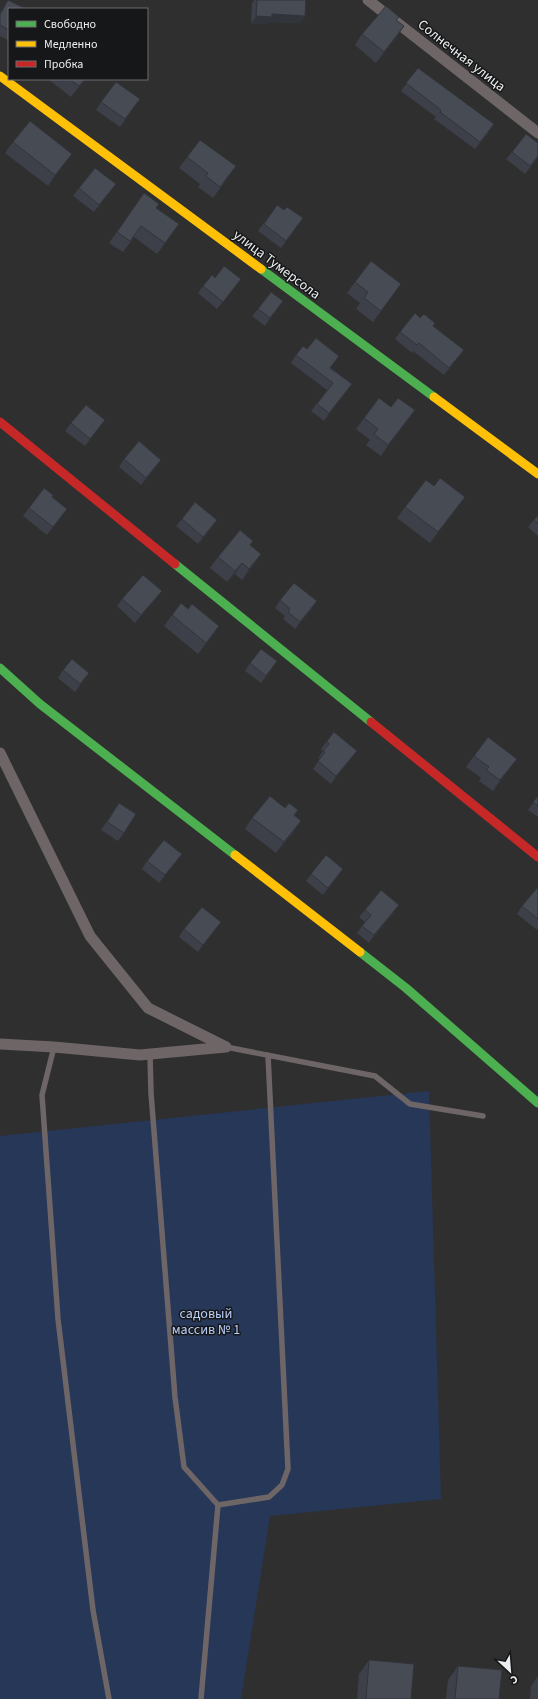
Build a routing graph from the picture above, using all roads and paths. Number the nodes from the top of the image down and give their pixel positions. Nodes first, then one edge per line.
1 (368, 0) edge
2 (0, 76) edge
3 (538, 133) edge
4 (0, 422) edge
5 (538, 474) edge
6 (0, 668) edge
7 (0, 752) edge
8 (538, 857) edge
9 (0, 1044) edge
10 (54, 1046) junction
11 (226, 1048) junction
12 (150, 1054) junction
13 (268, 1055) junction
14 (538, 1104) edge
15 (483, 1116) dead end
16 (218, 1505) junction
17 (109, 1699) edge
18 (201, 1699) edge

1 - 3 street, Солнечная улица
2 - 5 street, улица Тумерсола
4 - 8 street
6 - 14 street
7 - 11 street
9 - 10 street
10 - 12 street
10 - 17 lane
11 - 12 street
11 - 13 lane
12 - 16 lane
13 - 15 lane
13 - 16 lane
16 - 18 lane

